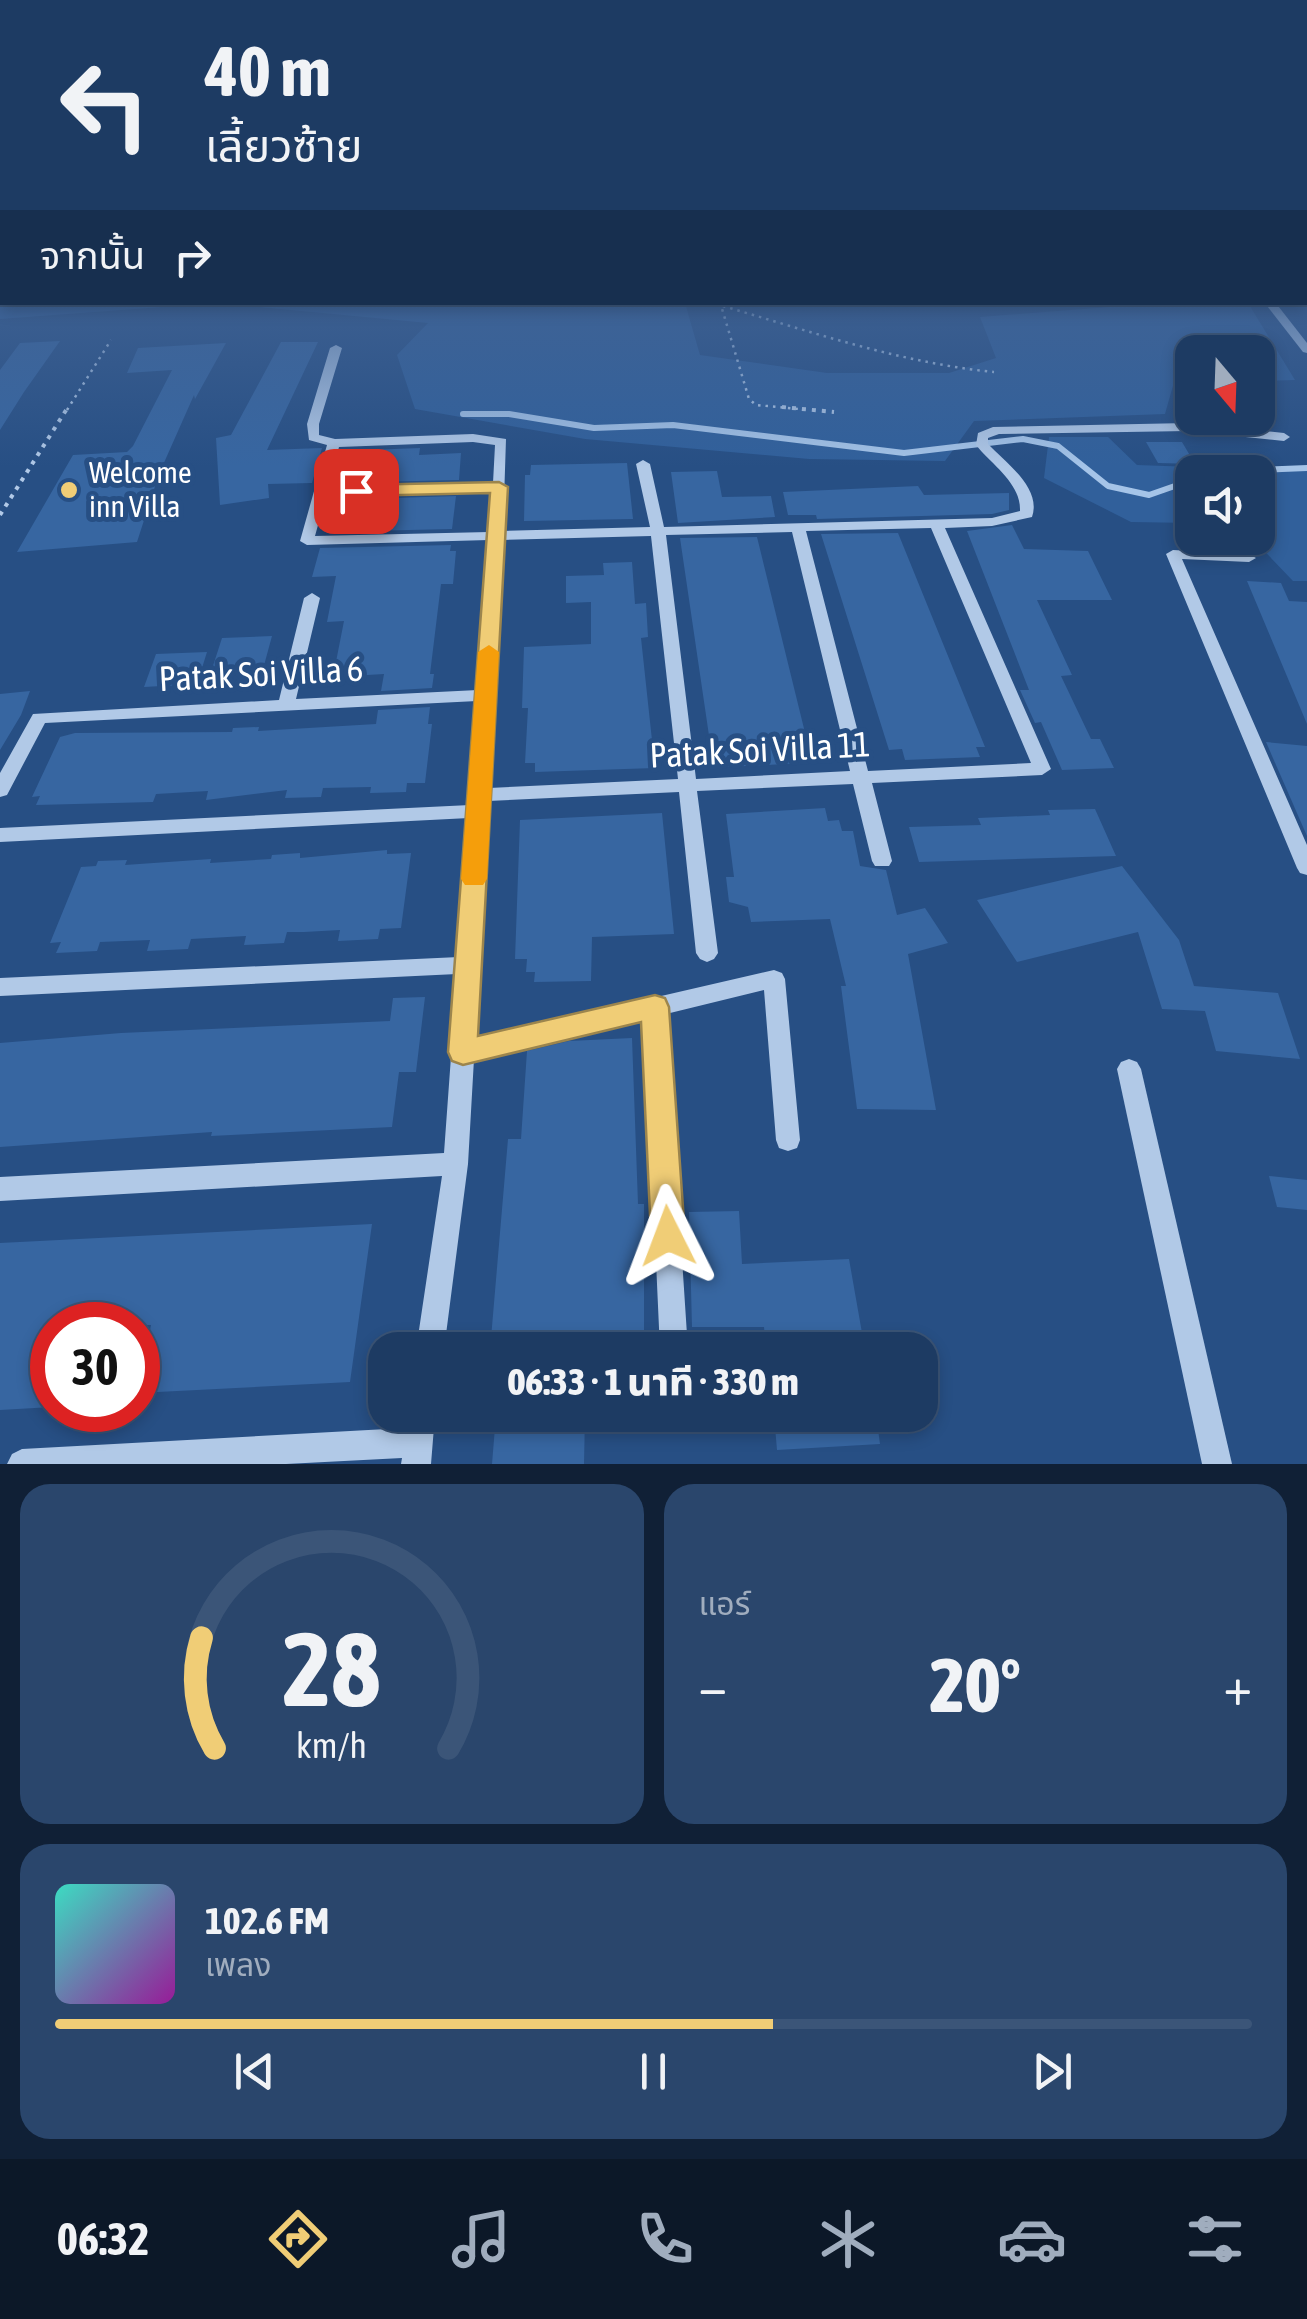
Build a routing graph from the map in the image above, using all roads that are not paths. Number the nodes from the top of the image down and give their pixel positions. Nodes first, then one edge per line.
1 (336, 348) dead end
2 (1284, 437) dead end
3 (334, 443) junction
4 (643, 464) dead end
5 (499, 487) junction
6 (320, 492) junction
7 (936, 524) junction
8 (798, 528) junction
9 (658, 532) junction
10 (496, 538) junction
11 (1248, 558) dead end
12 (312, 598) dead end
13 (486, 695) junction
14 (286, 705) junction
15 (861, 778) junction
16 (688, 785) junction
17 (0, 790) edge
18 (479, 803) junction
19 (0, 834) edge
20 (882, 861) dead end
21 (1307, 868) edge
22 (708, 952) dead end
23 (468, 965) junction
24 (0, 987) edge
25 (655, 1007) junction
26 (463, 1052) junction
27 (1129, 1069) dead end
28 (788, 1140) dead end
29 (456, 1164) junction
30 (0, 1189) edge
31 (433, 1332) edge
32 (673, 1332) edge
33 (418, 1440) edge
34 (22, 1464) edge
35 (1217, 1464) edge

1 - 3 street
2 - 7 street
3 - 5 street
3 - 6 street
4 - 9 street
5 - 6 street
5 - 10 street
6 - 10 street
7 - 8 street
7 - 15 street, Patak Soi Villa 11
8 - 9 street
8 - 15 street
9 - 10 street
9 - 16 street
10 - 13 street
11 - 21 street
12 - 14 street
13 - 14 street, Patak Soi Villa 6
13 - 18 street
14 - 17 street, Patak Soi Villa 6
15 - 16 street, Patak Soi Villa 11
15 - 20 street
16 - 18 street, Patak Soi Villa 11
16 - 22 street
18 - 19 street, Patak Soi Villa 11
18 - 23 street
23 - 24 street
23 - 26 street
25 - 26 street
25 - 28 street
25 - 32 street
26 - 29 street
27 - 35 street
29 - 30 street
29 - 31 street
33 - 34 street

